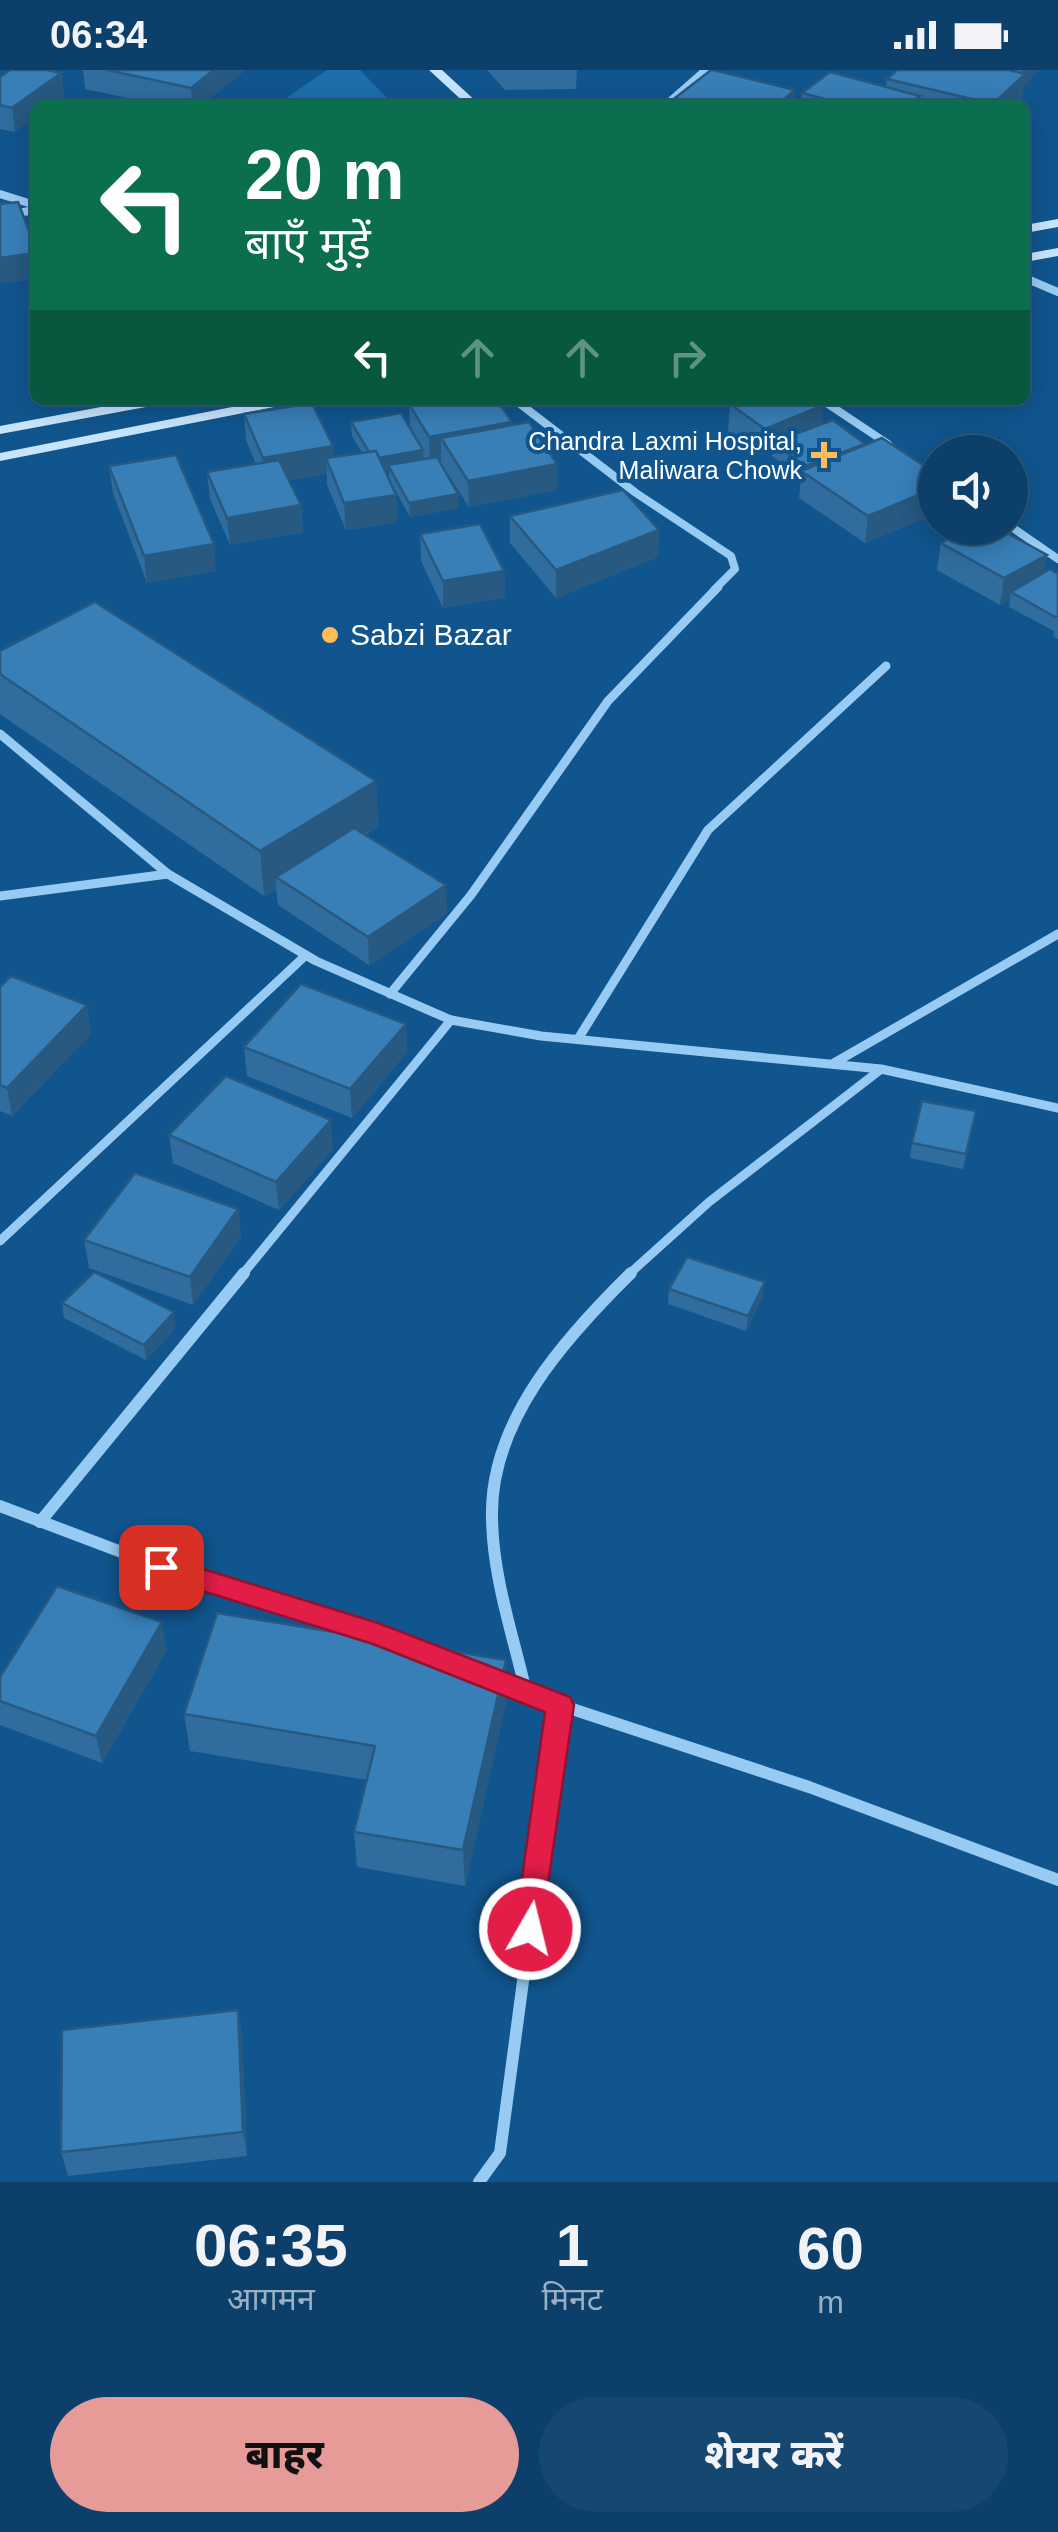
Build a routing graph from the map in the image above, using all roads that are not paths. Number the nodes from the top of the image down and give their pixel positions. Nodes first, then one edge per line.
1 (435, 70) edge
2 (706, 70) edge
3 (468, 100) edge
4 (672, 100) edge
5 (0, 194) edge
6 (30, 205) edge
7 (30, 208) edge
8 (0, 216) edge
9 (1058, 223) edge
10 (1030, 228) edge
11 (1058, 252) edge
12 (1030, 257) edge
13 (1030, 280) edge
14 (1058, 292) edge
15 (135, 405) edge
16 (264, 405) edge
17 (522, 405) edge
18 (830, 405) edge
19 (0, 430) edge
20 (899, 451) edge
21 (0, 457) edge
22 (1028, 538) edge
23 (1058, 559) edge
24 (886, 666) dead end
25 (0, 734) edge
26 (168, 874) junction
27 (0, 896) edge
28 (1058, 934) edge
29 (306, 955) junction
30 (390, 994) junction
31 (450, 1020) junction
32 (578, 1039) junction
33 (833, 1064) junction
34 (881, 1069) junction
35 (1058, 1108) edge
36 (0, 1242) edge
37 (0, 1506) edge
38 (40, 1522) junction
39 (434, 1656) edge
40 (490, 1678) edge
41 (526, 1692) junction
42 (560, 1705) junction
43 (1058, 1880) edge
44 (480, 2182) edge

1 - 3 street
2 - 4 street
5 - 6 street
7 - 8 street
9 - 10 street
11 - 12 street
13 - 14 street
15 - 19 street
16 - 21 street
17 - 30 street
18 - 20 street
22 - 23 street
24 - 32 street
25 - 26 street
26 - 27 street
26 - 29 street
28 - 33 street
29 - 30 street
29 - 36 street
30 - 31 street
31 - 32 street
31 - 38 street
32 - 33 street
33 - 34 street
34 - 35 street
34 - 41 street
37 - 38 street
38 - 39 street
40 - 41 street
41 - 42 street
42 - 43 street
42 - 44 street

